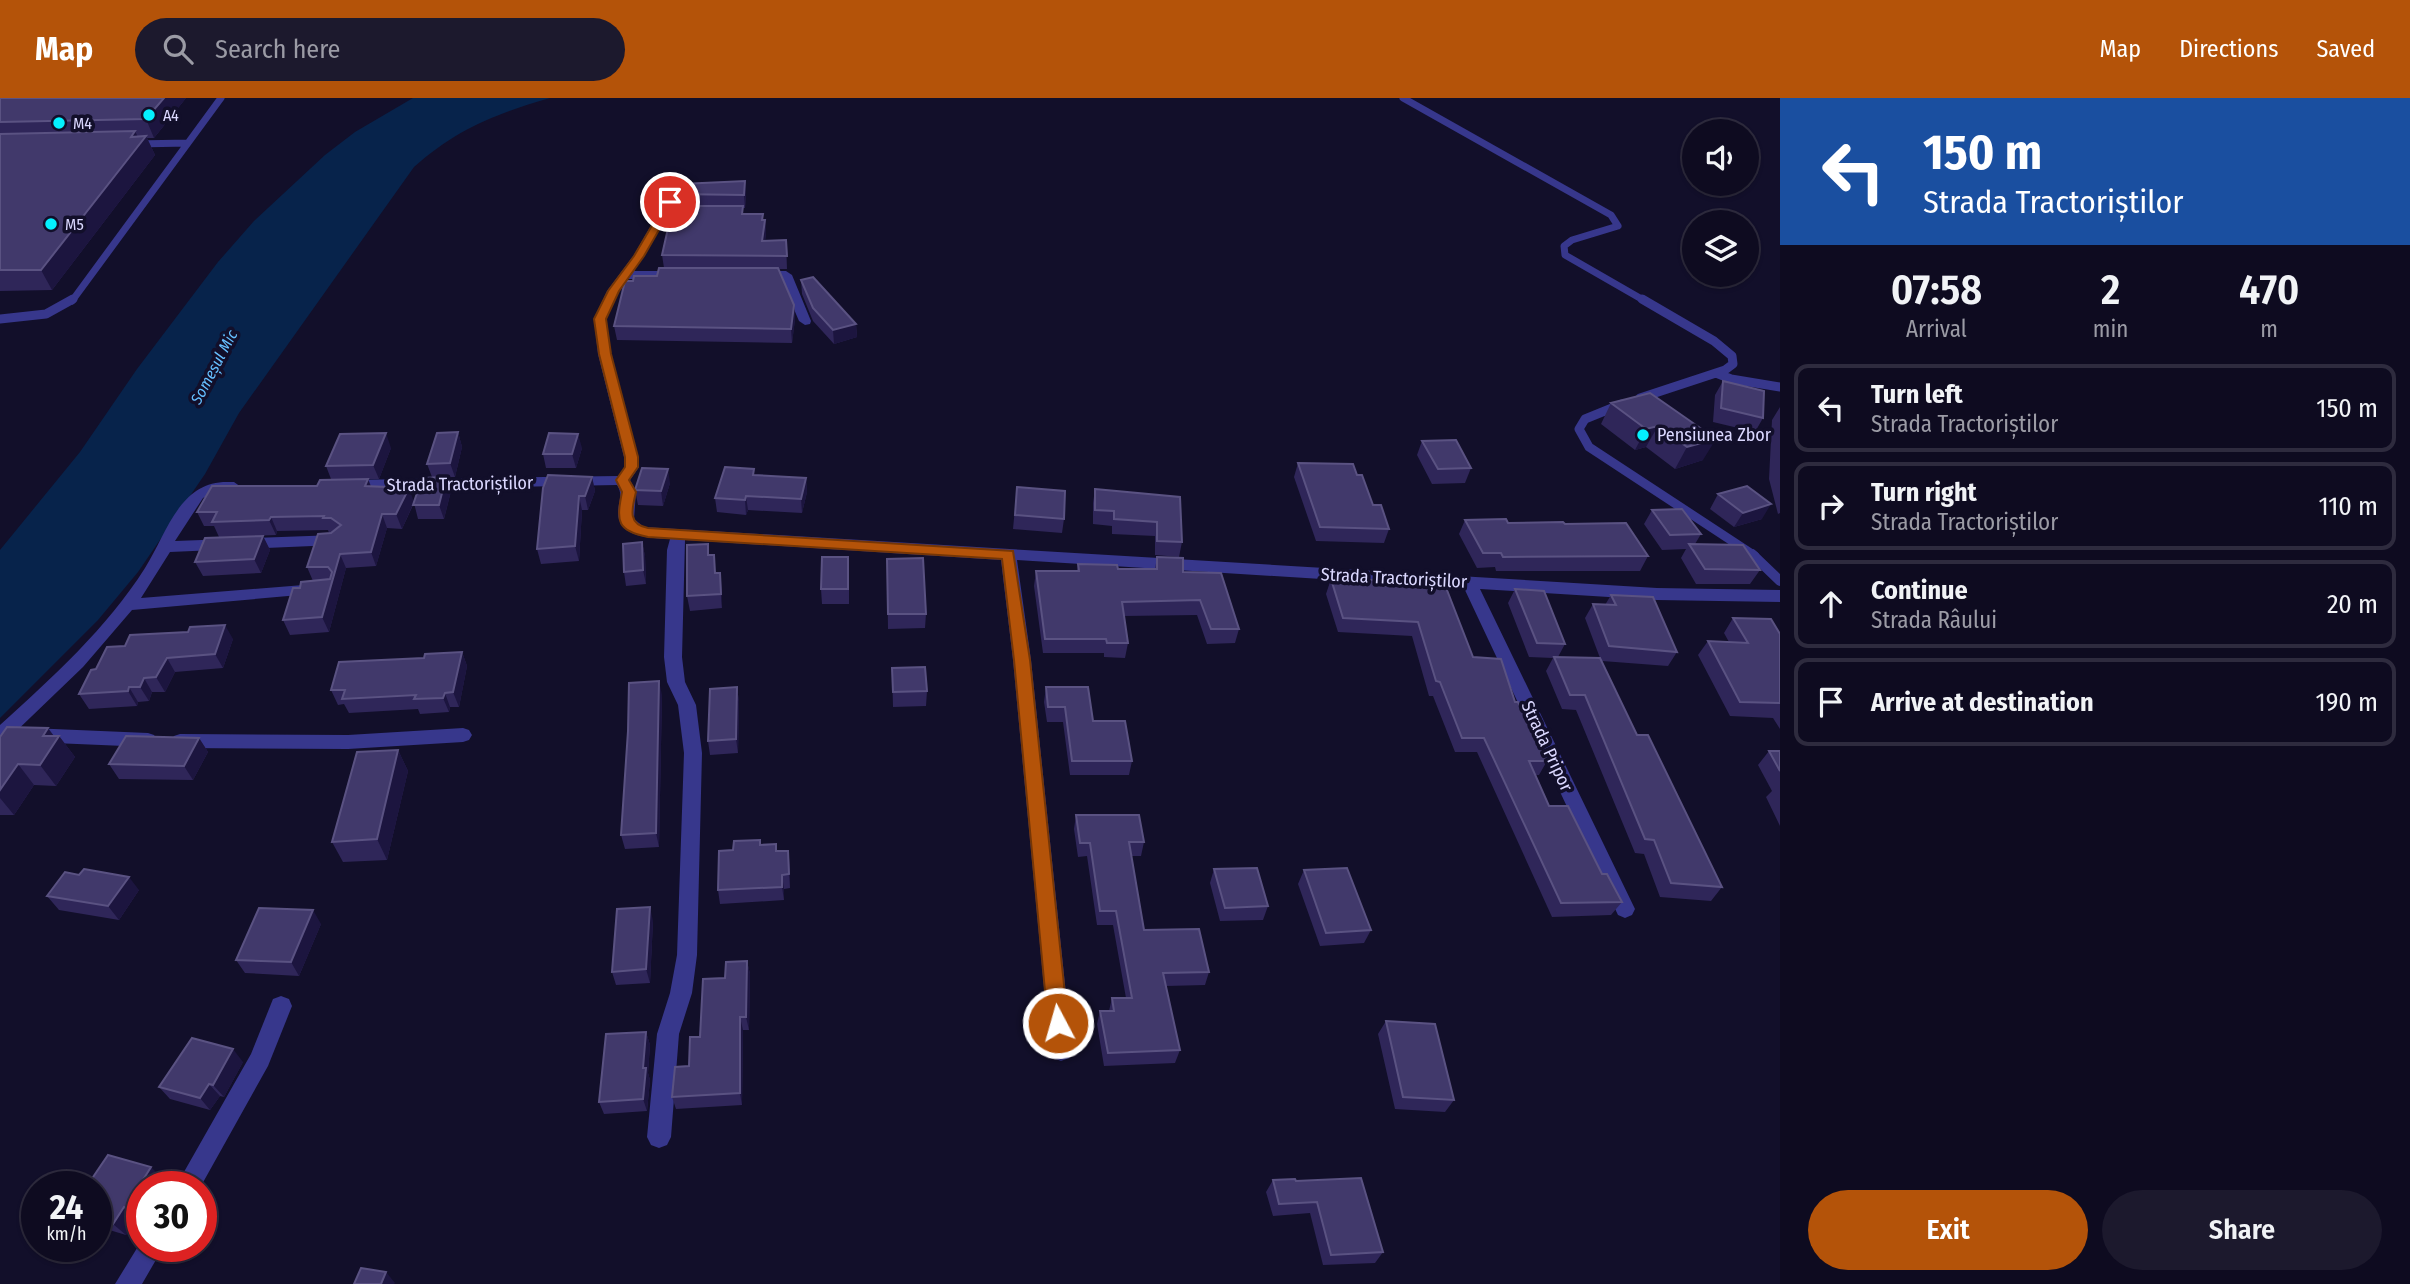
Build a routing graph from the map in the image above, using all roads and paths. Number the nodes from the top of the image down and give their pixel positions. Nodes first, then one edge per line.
1 (221, 98) edge
2 (1403, 98) edge
3 (188, 143) junction
4 (122, 145) edge
5 (678, 189) edge
6 (695, 274) edge
7 (625, 275) junction
8 (747, 275) edge
9 (0, 319) edge
10 (805, 321) dead end
11 (1716, 373) junction
12 (1780, 387) edge
13 (622, 480) junction
14 (328, 486) edge
15 (247, 487) edge
16 (680, 534) junction
17 (336, 540) edge
18 (166, 547) junction
19 (1008, 554) junction
20 (1780, 581) edge
21 (1469, 582) junction
22 (328, 589) edge
23 (1780, 596) edge
24 (128, 605) junction
25 (1, 735) edge
26 (463, 735) dead end
27 (1625, 909) edge
28 (281, 1006) dead end
29 (1061, 1051) dead end
30 (659, 1137) dead end
31 (197, 1171) edge
32 (142, 1262) edge
33 (128, 1284) edge

1 - 3 lane
2 - 11 lane
3 - 4 lane
3 - 9 lane
5 - 7 street
6 - 7 street
7 - 13 street
8 - 10 street
11 - 12 lane
11 - 20 lane
13 - 14 street, Strada Tractoriștilor
13 - 16 street, Strada Tractoriștilor
15 - 18 street
16 - 19 street, Strada Tractoriștilor
16 - 30 street
17 - 18 street
18 - 24 street
19 - 21 street, Strada Tractoriștilor
19 - 29 street
21 - 23 street, Strada Tractoriștilor
21 - 27 street, Strada Pripor
22 - 24 street
24 - 25 street
25 - 26 street
28 - 31 street
32 - 33 street

